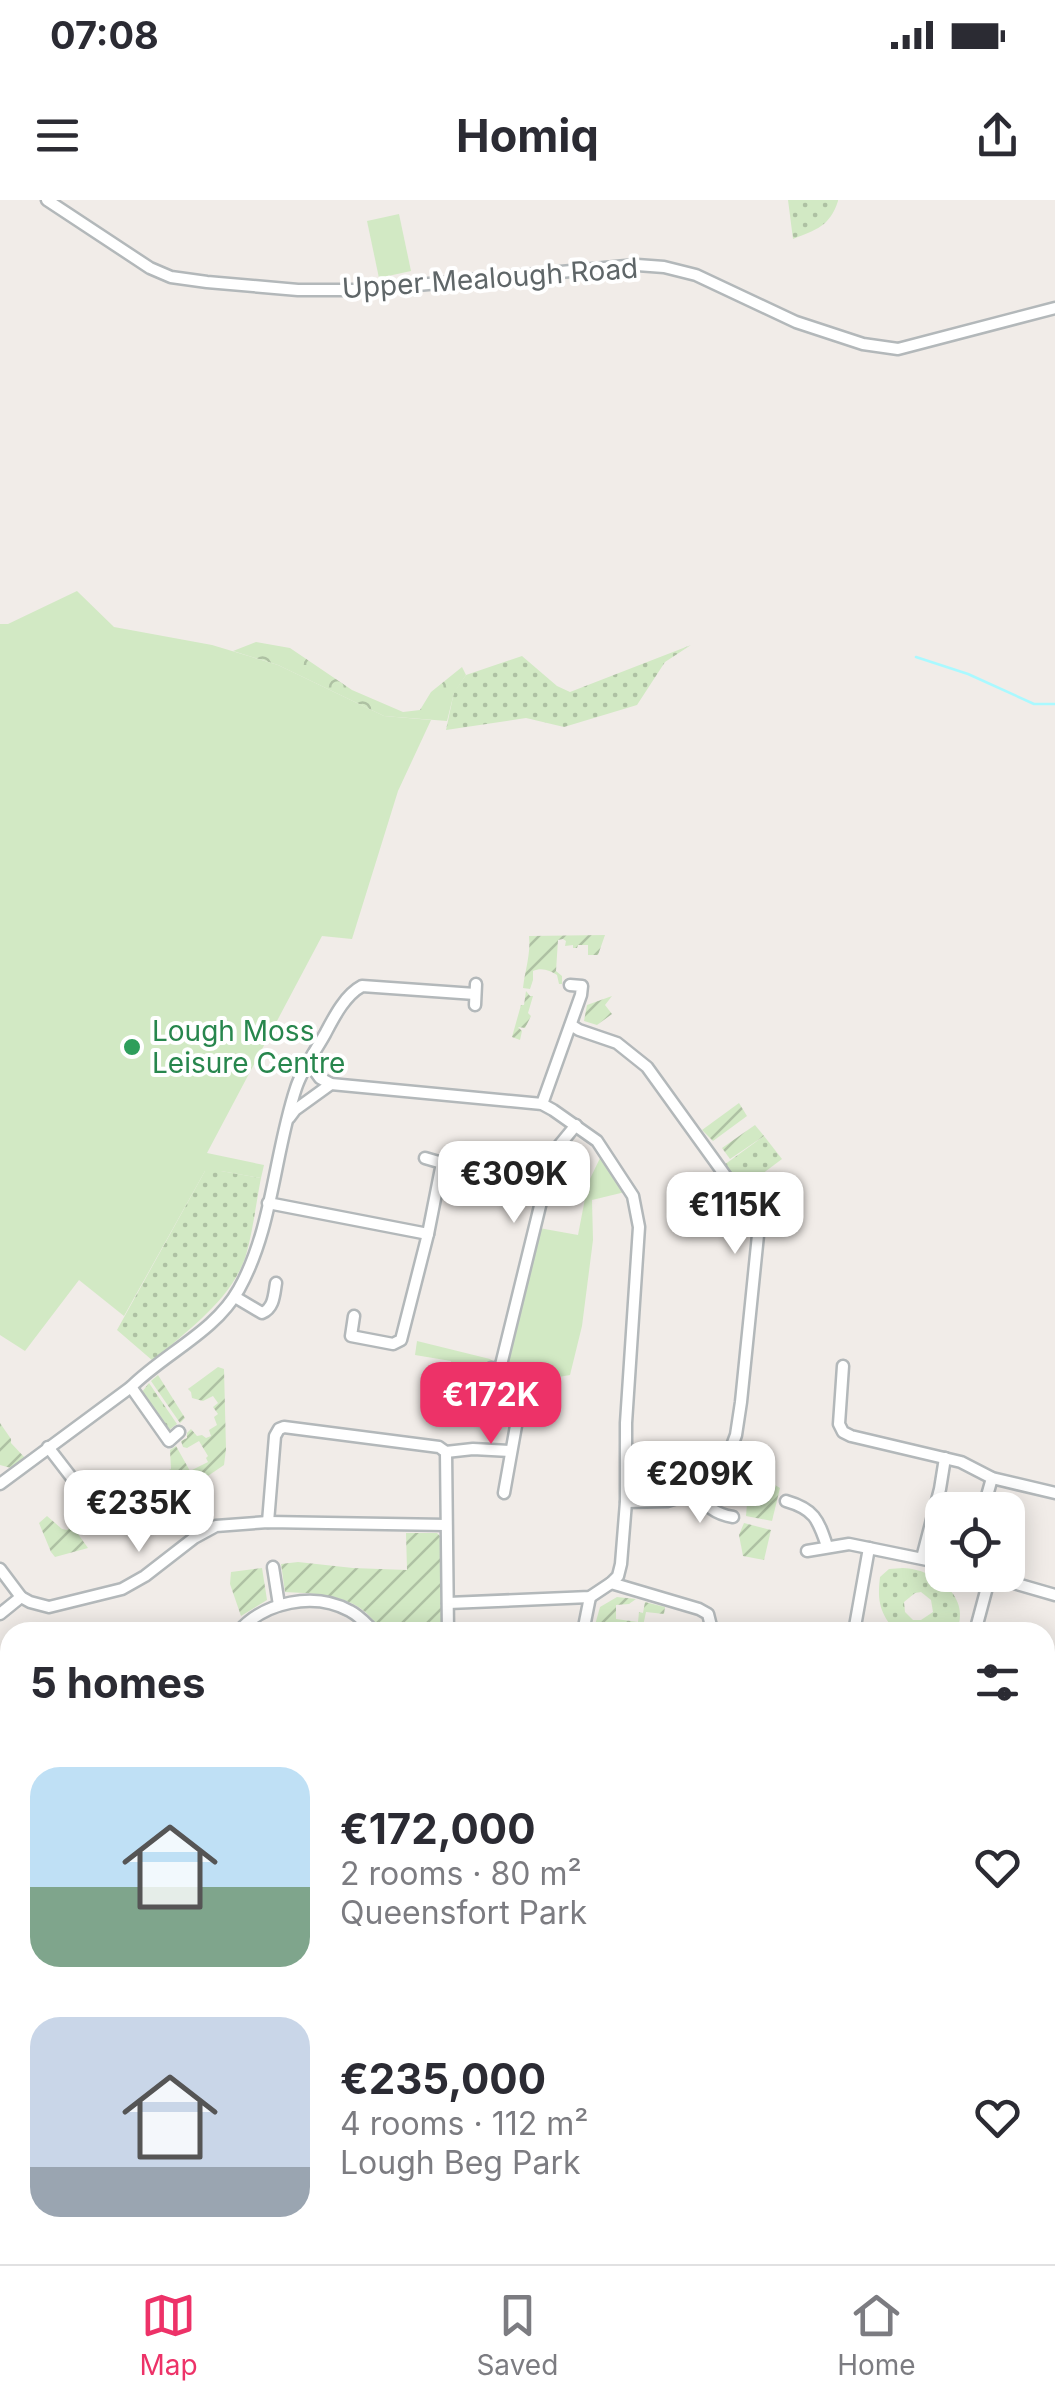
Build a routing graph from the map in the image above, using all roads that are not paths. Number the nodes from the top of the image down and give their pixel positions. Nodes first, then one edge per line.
1 (47, 200) edge
2 (1055, 308) edge
3 (570, 985) dead end
4 (475, 994) dead end
5 (572, 1025) junction
6 (309, 1063) junction
7 (331, 1084) junction
8 (542, 1104) junction
9 (288, 1119) junction
10 (576, 1125) junction
11 (425, 1158) dead end
12 (268, 1204) junction
13 (428, 1234) junction
14 (276, 1283) dead end
15 (234, 1297) junction
16 (354, 1316) dead end
17 (843, 1366) dead end
18 (491, 1368) dead end
19 (131, 1387) junction
20 (520, 1409) dead end
21 (179, 1432) dead end
22 (48, 1447) junction
23 (511, 1451) junction
24 (446, 1452) junction
25 (945, 1458) junction
26 (992, 1478) junction
27 (2, 1479) edge
28 (504, 1492) dead end
29 (698, 1492) junction
30 (988, 1492) edge
31 (1055, 1494) edge
32 (786, 1501) dead end
33 (626, 1502) junction
34 (83, 1516) dead end
35 (732, 1517) dead end
36 (268, 1522) junction
37 (446, 1525) junction
38 (828, 1546) junction
39 (869, 1548) junction
40 (806, 1550) dead end
41 (922, 1558) junction
42 (925, 1559) edge
43 (273, 1567) dead end
44 (0, 1570) edge
45 (611, 1584) junction
46 (1025, 1586) edge
47 (984, 1592) edge
48 (1055, 1595) edge
49 (21, 1596) junction
50 (590, 1598) junction
51 (448, 1603) junction
52 (279, 1605) junction
53 (0, 1614) edge
54 (248, 1622) edge
55 (364, 1622) edge
56 (448, 1622) edge
57 (585, 1622) edge
58 (710, 1622) edge
59 (856, 1622) edge
60 (976, 1622) edge

1 - 2 street, Upper Mealough Road
3 - 5 street
4 - 6 street
5 - 8 street
5 - 29 street
6 - 7 street
6 - 9 street
7 - 8 street
7 - 9 street
8 - 10 street
9 - 12 street
10 - 18 street
10 - 33 street
11 - 13 street
12 - 13 street
12 - 15 street
13 - 16 street
14 - 15 street
15 - 19 street
17 - 25 street
19 - 21 street
19 - 22 street
20 - 23 street
22 - 27 street
22 - 34 street
23 - 24 street
23 - 28 street
24 - 36 street
24 - 37 street
25 - 26 street
25 - 41 street
26 - 30 street
26 - 31 street
29 - 33 street
29 - 35 street
32 - 38 street
33 - 45 street
36 - 37 street
36 - 49 street
37 - 51 street
38 - 39 street
38 - 40 street
39 - 41 street
39 - 59 street
41 - 42 street
43 - 52 street
44 - 49 street
45 - 50 street
45 - 58 street
46 - 48 street
47 - 60 street
49 - 53 street
50 - 51 street
50 - 57 street
51 - 56 street
52 - 54 street
52 - 55 street

